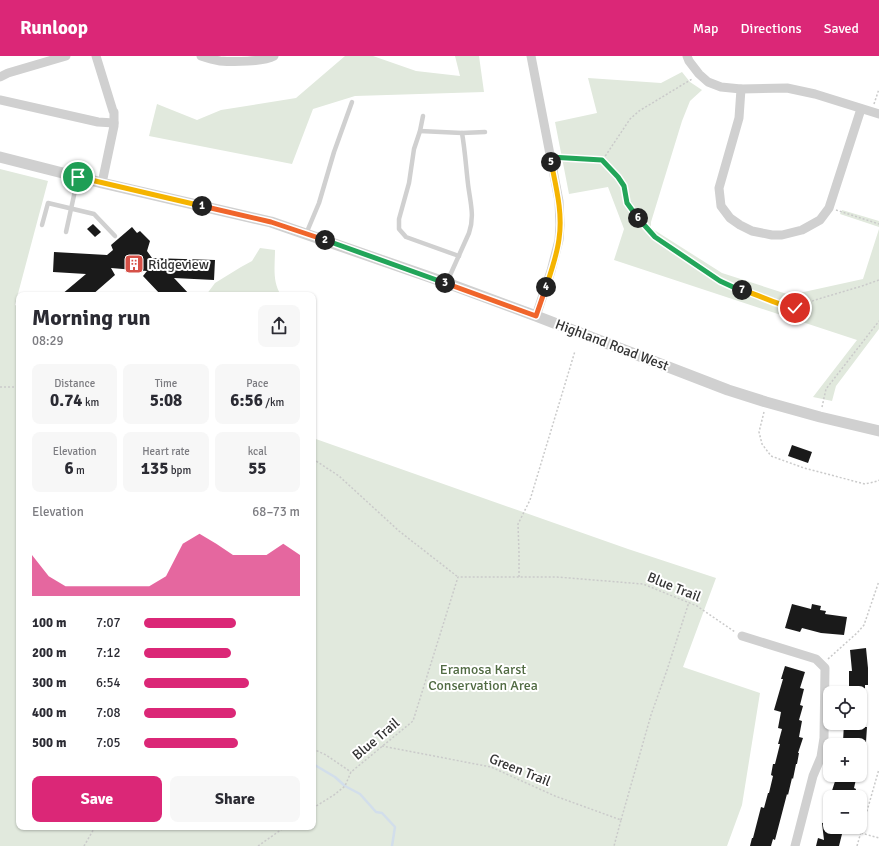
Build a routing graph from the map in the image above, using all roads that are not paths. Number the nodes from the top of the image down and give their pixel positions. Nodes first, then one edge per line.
1 (66, 56) edge
2 (96, 56) edge
3 (201, 56) edge
4 (274, 56) edge
5 (531, 56) edge
6 (686, 56) edge
7 (0, 77) edge
8 (741, 89) junction
9 (0, 100) edge
10 (352, 102) dead end
11 (861, 108) junction
12 (876, 113) edge
13 (423, 116) dead end
14 (114, 123) junction
15 (420, 131) junction
16 (485, 132) dead end
17 (462, 133) junction
18 (0, 158) edge
19 (78, 177) junction
20 (102, 183) junction
21 (71, 209) junction
22 (42, 225) dead end
23 (66, 232) dead end
24 (306, 234) junction
25 (115, 236) dead end
26 (459, 256) junction
27 (447, 283) junction
28 (536, 316) junction
29 (879, 431) edge
30 (742, 636) road end
31 (795, 846) edge

1 - 7 street
2 - 14 street
3 - 4 street
5 - 28 street
6 - 8 street
8 - 11 street
8 - 11 street
9 - 14 street
10 - 24 lane
11 - 12 street
13 - 15 lane
14 - 20 street
15 - 17 lane
15 - 26 lane
16 - 17 lane
17 - 26 lane
18 - 19 street, Highland Road West
19 - 20 street, Highland Road West
19 - 21 lane
20 - 24 street, Highland Road West
21 - 22 lane
21 - 23 lane
21 - 25 lane
24 - 27 street, Highland Road West
26 - 27 lane
27 - 28 street, Highland Road West
28 - 29 street, Highland Road West
30 - 31 street

